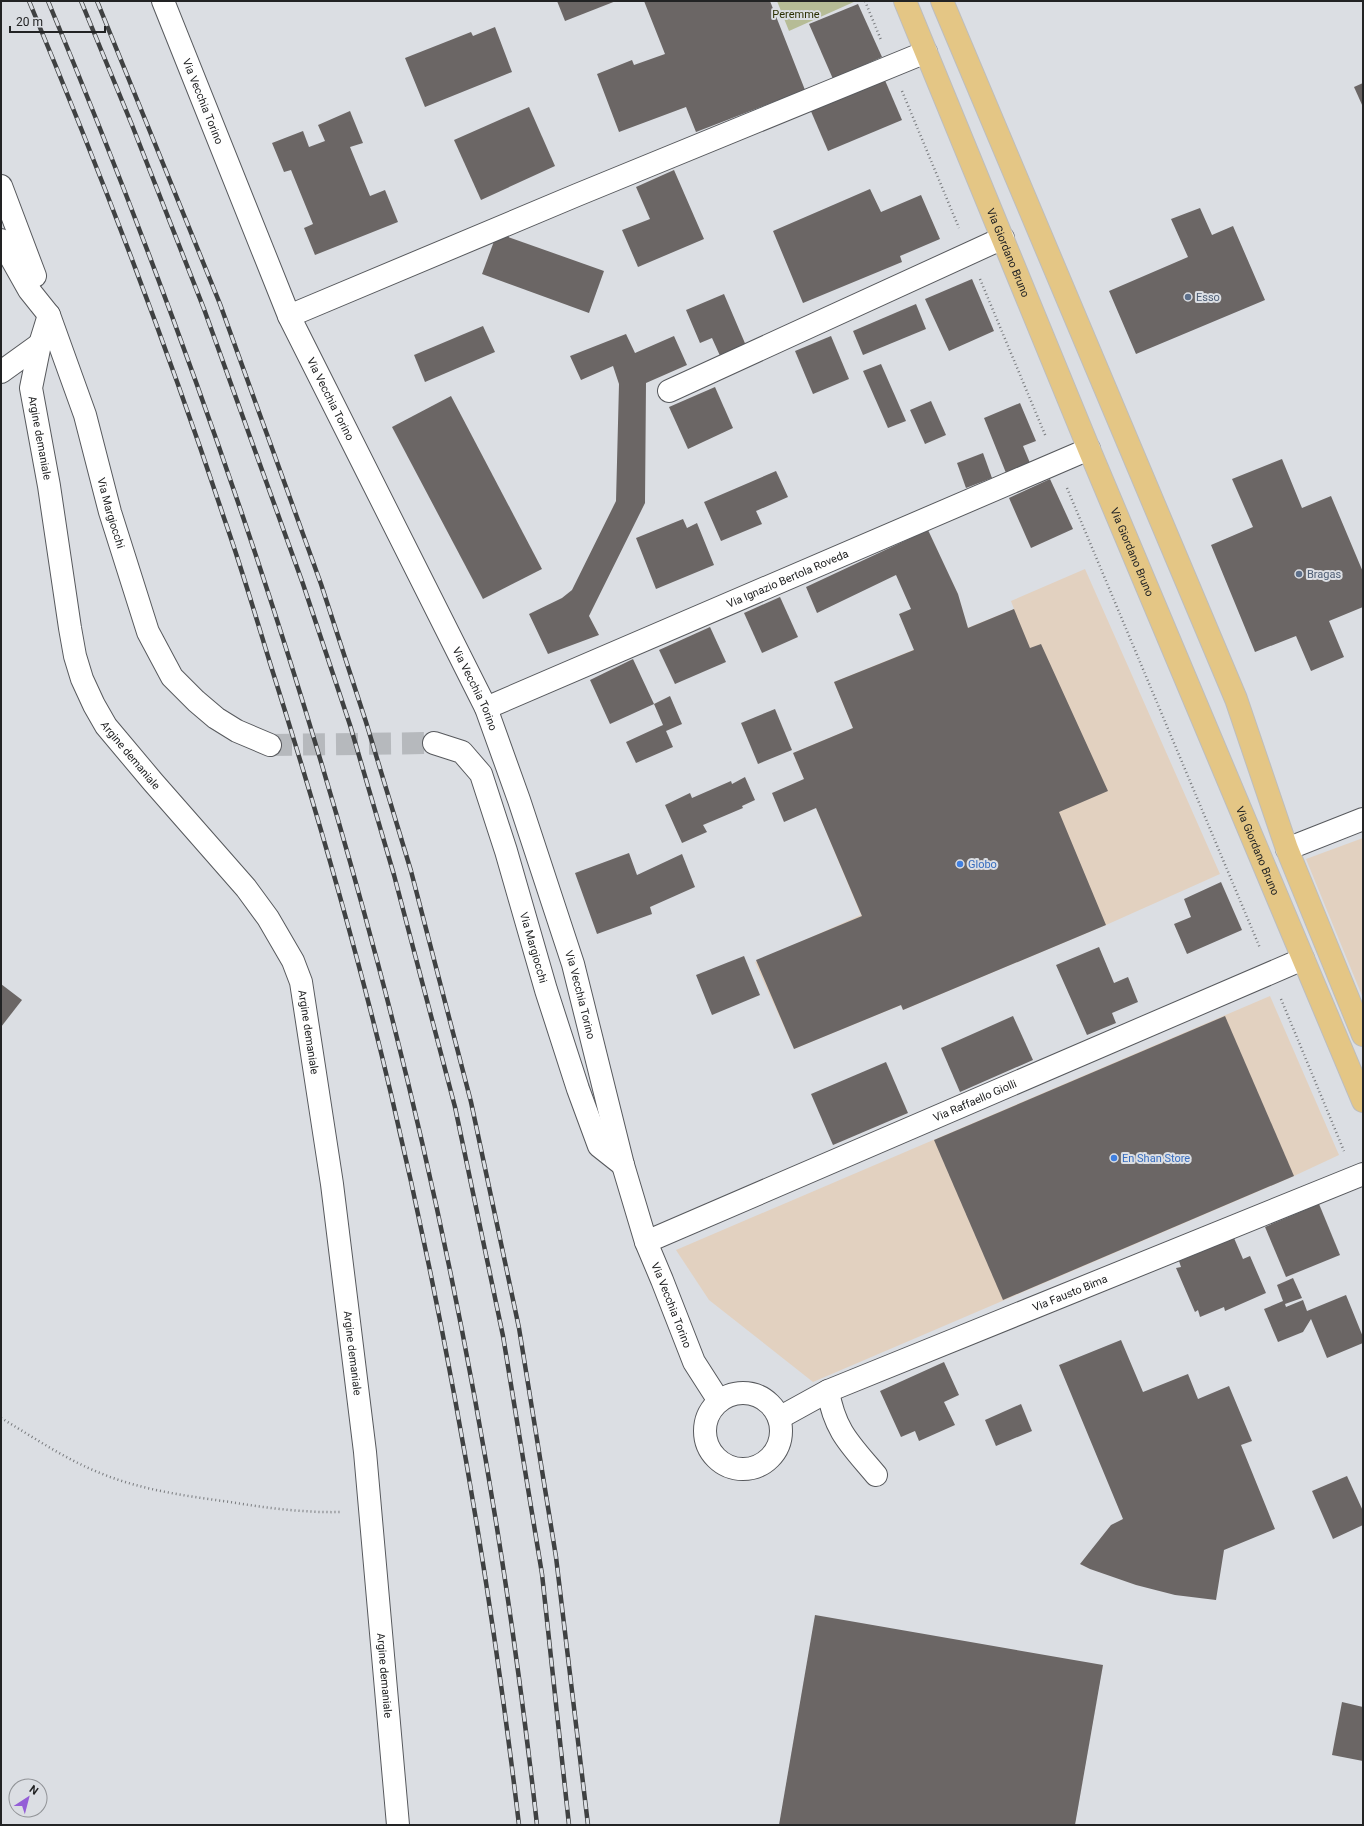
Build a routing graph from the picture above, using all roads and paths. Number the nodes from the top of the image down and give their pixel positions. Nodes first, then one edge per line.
1 (163, 1) edge
2 (865, 1) edge
3 (905, 1) edge
4 (942, 1) edge
5 (926, 52) junction
6 (892, 67) junction
7 (1, 186) edge
8 (1003, 238) junction
9 (1, 240) edge
10 (970, 254) junction
11 (49, 315) junction
12 (289, 316) junction
13 (40, 344) junction
14 (1, 372) edge
15 (669, 391) dead end
16 (1090, 448) junction
17 (1057, 463) junction
18 (486, 708) junction
19 (434, 743) tunnel mouth
20 (270, 745) tunnel mouth
21 (1363, 819) edge
22 (1287, 849) junction
23 (1303, 959) junction
24 (1270, 973) junction
25 (1363, 1035) edge
26 (1363, 1101) edge
27 (623, 1165) junction
28 (1359, 1175) edge
29 (646, 1242) junction
30 (828, 1391) junction
31 (719, 1401) junction
32 (1, 1418) edge
33 (779, 1418) junction
34 (876, 1475) dead end
35 (371, 1512) junction
36 (398, 1825) edge

1 - 12 street, Via Vecchia Torino
2 - 6 path
3 - 5 main road, Via Giordano Bruno
4 - 22 main road
5 - 6 street
5 - 8 main road, Via Giordano Bruno
6 - 10 path
6 - 12 street
7 - 11 street
8 - 10 street
8 - 16 main road, Via Giordano Bruno
9 - 11 street, Via Margiocchi
10 - 15 street
10 - 17 path
11 - 13 street, Argine demaniale
11 - 20 street, Via Margiocchi
12 - 18 street, Via Vecchia Torino
13 - 14 street
13 - 35 street, Argine demaniale
16 - 17 street, Via Ignazio Bertola Roveda
16 - 23 main road, Via Giordano Bruno
17 - 18 street, Via Ignazio Bertola Roveda
17 - 24 path
18 - 27 street, Via Vecchia Torino
19 - 27 street, Via Margiocchi
21 - 22 street
22 - 25 main road
23 - 24 street, Via Raffaello Giolli
23 - 26 main road, Via Giordano Bruno
24 - 28 path
24 - 29 street, Via Raffaello Giolli
27 - 29 street, Via Vecchia Torino
28 - 30 street, Via Fausto Bima
29 - 31 street, Via Vecchia Torino
30 - 33 street, Via Fausto Bima
30 - 34 street
31 - 33 street
31 - 33 street
32 - 35 path
35 - 36 street, Argine demaniale

